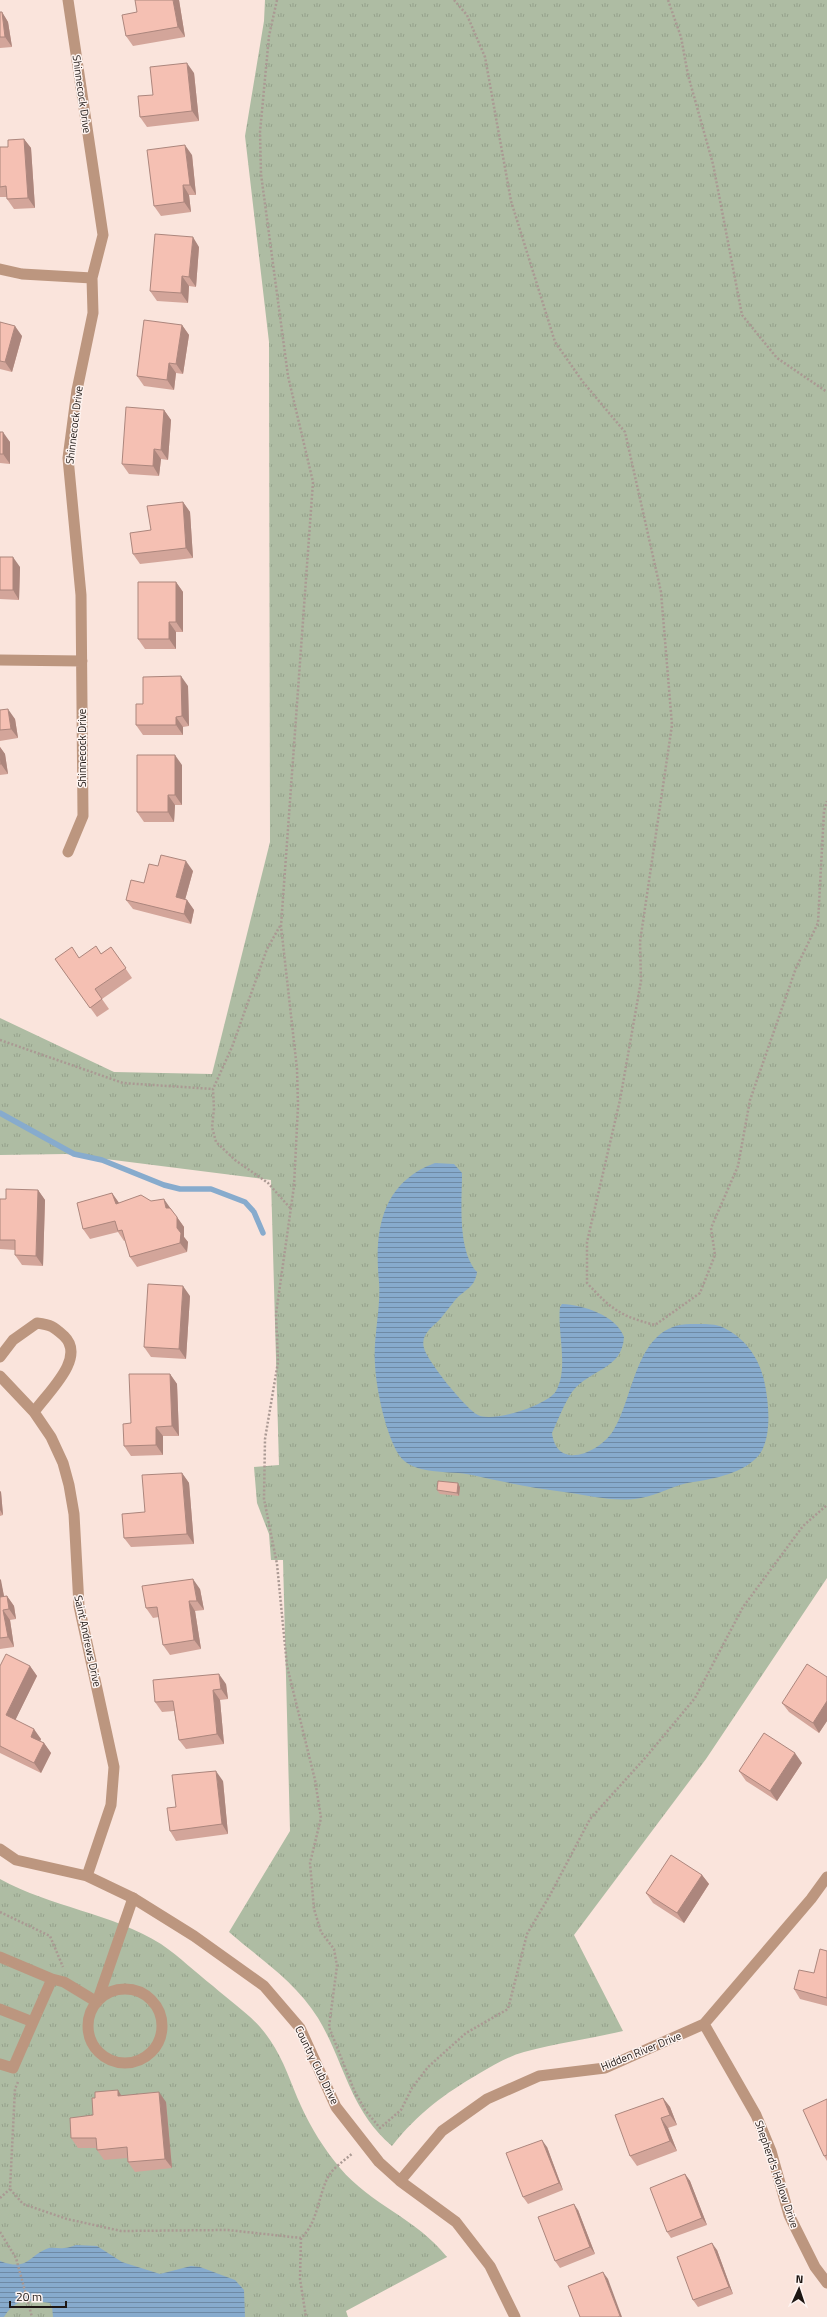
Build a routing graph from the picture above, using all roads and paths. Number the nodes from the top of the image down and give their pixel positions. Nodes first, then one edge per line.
1 (68, 0) edge
2 (277, 0) edge
3 (454, 0) edge
4 (668, 0) edge
5 (0, 269) edge
6 (92, 278) junction
7 (827, 392) edge
8 (0, 660) edge
9 (82, 661) junction
10 (827, 801) edge
11 (68, 852) dead end
12 (281, 926) junction
13 (0, 1040) edge
14 (213, 1090) junction
15 (291, 1209) junction
16 (0, 1357) edge
17 (0, 1376) edge
18 (34, 1412) junction
19 (827, 1505) edge
20 (0, 1849) edge
21 (88, 1876) junction
22 (827, 1877) edge
23 (133, 1898) junction
24 (0, 1912) edge
25 (0, 1957) edge
26 (55, 1980) junction
27 (97, 2002) junction
28 (0, 2009) edge
29 (32, 2022) junction
30 (704, 2024) junction
31 (0, 2064) edge
32 (20, 2077) dead end
33 (380, 2128) junction
34 (364, 2143) junction
35 (400, 2181) junction
36 (10, 2189) junction
37 (0, 2198) edge
38 (0, 2232) edge
39 (301, 2238) junction
40 (827, 2282) edge
41 (32, 2317) edge
42 (306, 2317) edge
43 (515, 2317) edge

1 - 6 street, Shinnecock Drive
2 - 12 path
3 - 10 path
4 - 7 path
5 - 6 street
6 - 9 street, Shinnecock Drive
8 - 9 street
9 - 11 street, Shinnecock Drive
12 - 14 path
12 - 15 path
13 - 14 path
14 - 15 path
15 - 33 path
16 - 18 street
17 - 18 street, Saint Andrews Drive
18 - 21 street, Saint Andrews Drive
19 - 33 path
20 - 21 street, Country Club Drive
21 - 23 street, Country Club Drive
22 - 30 street, Hidden River Drive
23 - 27 street
23 - 34 street, Country Club Drive
24 - 26 path
25 - 26 street
26 - 27 street
26 - 29 street
27 - 27 street
28 - 29 street
29 - 31 street
30 - 35 street, Hidden River Drive
30 - 40 street, Shepherd's Hollow Drive
32 - 36 path
33 - 34 path
34 - 35 street, Country Club Drive
34 - 39 path
35 - 43 street, Country Club Drive
36 - 37 path
36 - 39 path
38 - 41 path
39 - 42 path

